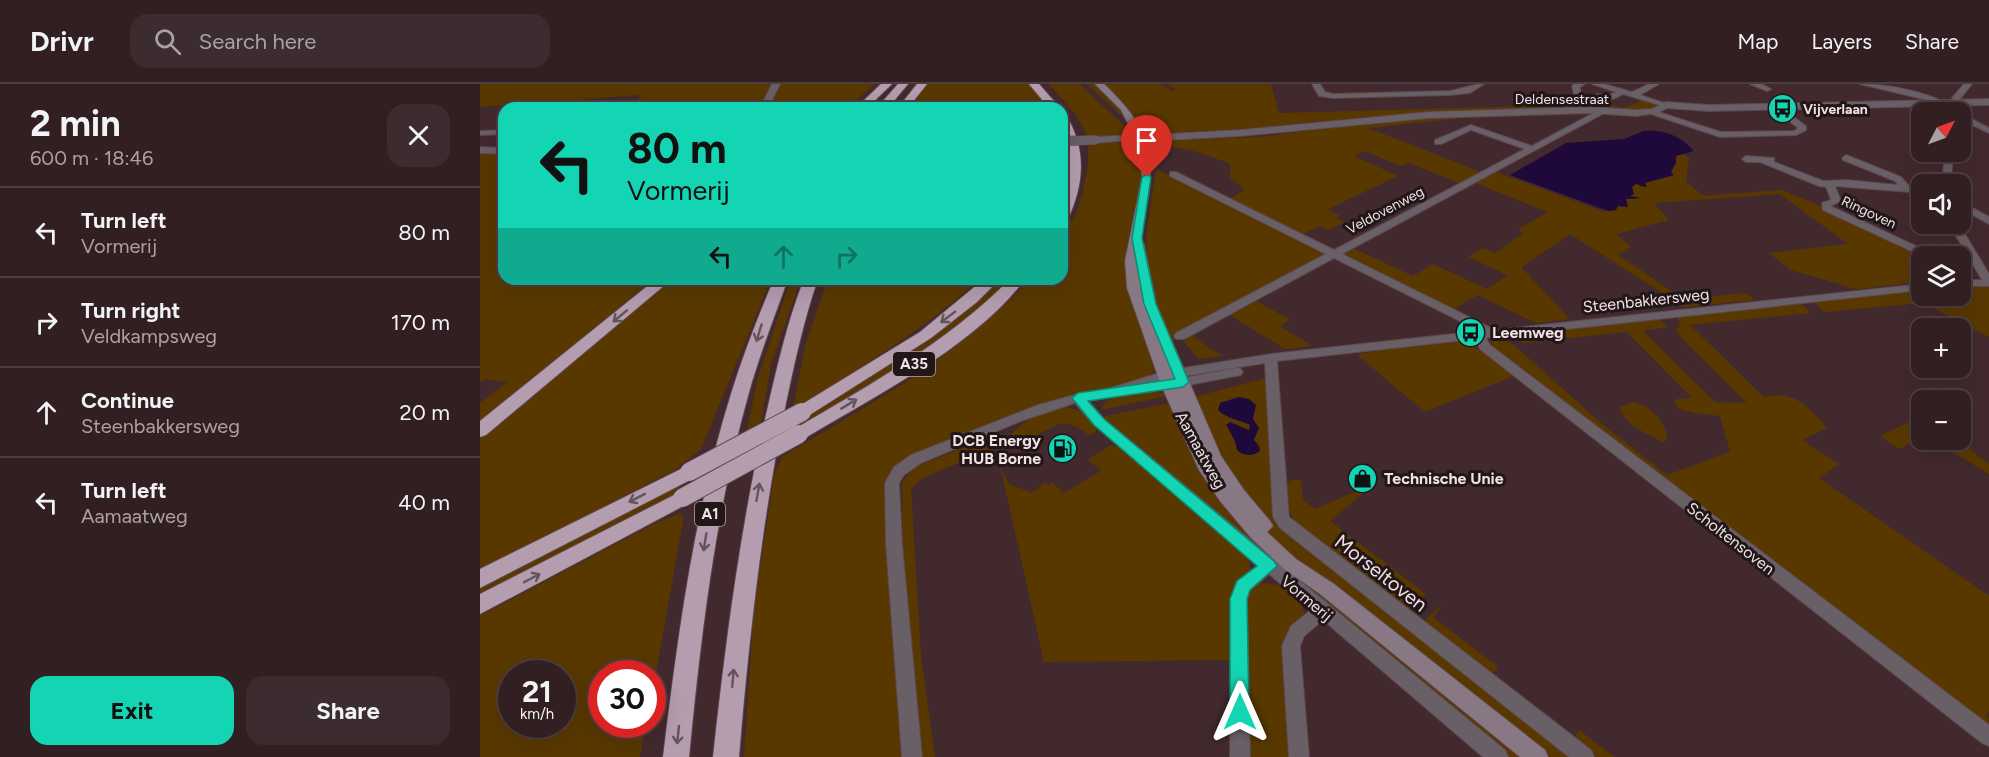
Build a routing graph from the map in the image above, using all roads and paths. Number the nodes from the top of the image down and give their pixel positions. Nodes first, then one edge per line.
1 (776, 84) edge
2 (887, 84) edge
3 (903, 84) edge
4 (922, 84) edge
5 (1034, 84) edge
6 (1100, 84) edge
7 (1316, 84) edge
8 (1480, 84) edge
9 (1581, 84) edge
10 (1596, 84) edge
11 (1654, 84) edge
12 (1754, 84) edge
13 (1867, 84) edge
14 (1968, 84) edge
15 (1767, 89) dead end
16 (1642, 90) junction
17 (1622, 92) junction
18 (1578, 93) dead end
19 (1633, 95) junction
20 (1598, 96) dead end
21 (1956, 98) dead end
22 (767, 102) edge
23 (868, 102) edge
24 (887, 102) edge
25 (908, 102) edge
26 (1050, 102) edge
27 (1671, 102) junction
28 (1935, 102) edge
29 (1971, 102) edge
30 (1989, 102) edge
31 (1911, 104) edge
32 (1776, 106) junction
33 (1604, 111) junction
34 (1649, 112) junction
35 (1971, 121) edge
36 (1971, 123) edge
37 (1975, 123) junction
38 (1068, 128) edge
39 (1989, 131) edge
40 (498, 132) edge
41 (480, 133) edge
42 (1068, 141) edge
43 (1438, 142) dead end
44 (1533, 149) junction
45 (480, 150) edge
46 (498, 151) edge
47 (1846, 158) dead end
48 (1746, 159) dead end
49 (1762, 160) junction
50 (1785, 160) dead end
51 (1173, 174) dead end
52 (1830, 185) junction
53 (1906, 188) junction
54 (1911, 189) edge
55 (1068, 203) edge
56 (1971, 210) edge
57 (1989, 221) edge
58 (1960, 234) edge
59 (1911, 248) edge
60 (1335, 254) junction
61 (1971, 283) edge
62 (1989, 283) edge
63 (658, 285) edge
64 (778, 285) edge
65 (809, 285) edge
66 (817, 285) edge
67 (986, 285) edge
68 (1012, 285) edge
69 (1911, 288) edge
70 (795, 330) junction
71 (1484, 333) junction
72 (1180, 336) dead end
73 (1271, 363) junction
74 (1173, 379) junction
75 (1078, 398) junction
76 (480, 431) edge
77 (1268, 566) junction
78 (480, 579) edge
79 (480, 605) edge
80 (1322, 611) junction
81 (1989, 737) edge
82 (676, 757) edge
83 (726, 757) edge
84 (912, 757) edge
85 (1240, 757) edge
86 (1299, 757) edge
87 (1498, 757) edge
88 (1537, 757) edge
89 (1584, 757) edge

1 - 22 street
2 - 23 highway
3 - 24 highway
4 - 25 highway
5 - 26 highway
6 - 74 main road, Aamaatweg
7 - 8 street
9 - 18 street
10 - 17 street
11 - 16 street
12 - 15 street
13 - 28 street
14 - 21 street
16 - 19 street
16 - 27 street
17 - 19 street
17 - 20 street
19 - 27 street
27 - 32 street, Deldensestraat
27 - 34 street, Deldensestraat
29 - 30 street, Deldensestraat
31 - 32 street, Deldensestraat
32 - 34 street
33 - 34 street, Deldensestraat
33 - 42 street, Deldensestraat, bridge
33 - 44 street, Veldovenweg
35 - 37 street
36 - 37 street
37 - 39 street
38 - 55 highway
40 - 41 street
43 - 44 street
44 - 60 street, Veldovenweg
45 - 46 street
47 - 53 street, Ringoven
48 - 49 street, Ringoven
49 - 50 street, Ringoven
49 - 52 street, Ringoven
51 - 60 street
52 - 53 street, Ringoven
52 - 59 street, Ringoven
53 - 54 street, Ringoven
56 - 57 street
58 - 62 street
60 - 71 street
60 - 72 street, Veldovenweg
61 - 62 street
63 -> 76 highway
64 -> 82 highway, A1
65 - 70 highway
66 - 70 highway
67 -> 78 highway, bridge
79 -> 68 highway, A35, bridge
69 - 71 street, Steenbakkersweg
83 -> 70 highway
71 - 73 street, Steenbakkersweg
71 - 81 street, Scholtensoven
73 - 74 street, Steenbakkersweg
73 - 89 street, Morseltoven
74 - 75 street, Steenbakkersweg
74 - 88 main road, Aamaatweg
75 - 77 street, Vormerij
75 - 84 street
77 - 80 street, Vormerij
77 - 85 street
80 - 86 street
80 - 87 street, Vormerij

